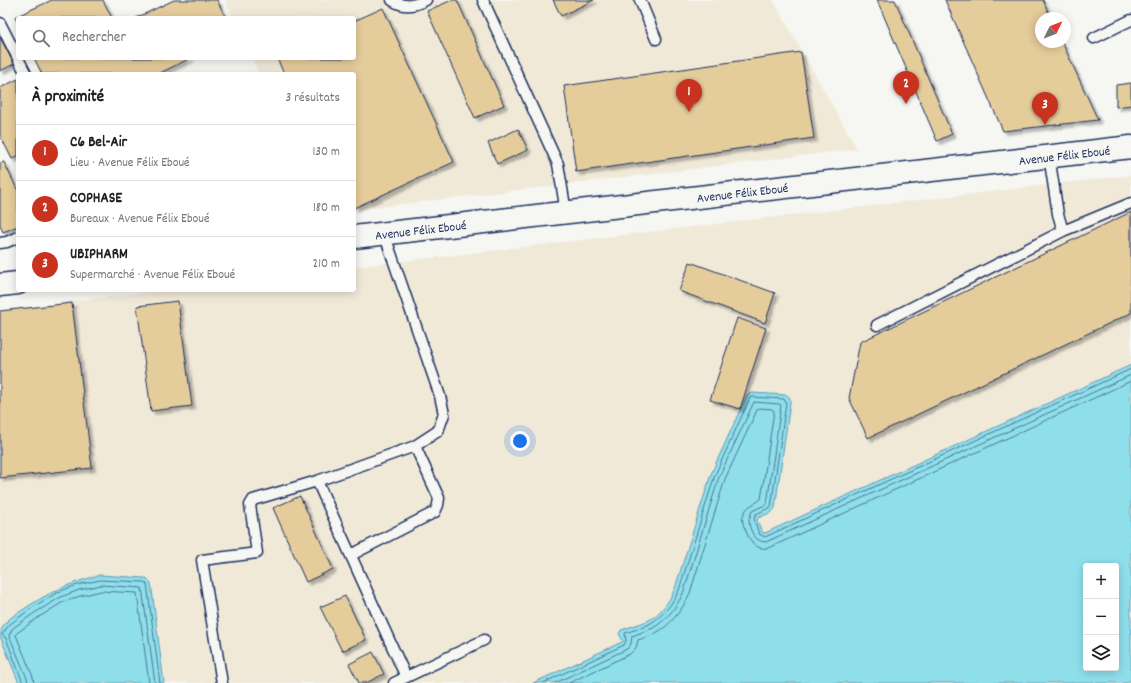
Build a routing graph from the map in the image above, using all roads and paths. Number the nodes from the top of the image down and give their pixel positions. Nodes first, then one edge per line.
1 (392, 0) edge
2 (426, 0) edge
3 (483, 0) edge
4 (640, 0) edge
5 (1131, 20) edge
6 (0, 23) edge
7 (1094, 38) dead end
8 (656, 39) dead end
9 (16, 54) edge
10 (19, 60) edge
11 (25, 72) edge
12 (1131, 147) edge
13 (1049, 156) junction
14 (1131, 203) edge
15 (566, 212) junction
16 (1063, 231) junction
17 (384, 233) junction
18 (356, 237) edge
19 (16, 238) edge
20 (0, 243) edge
21 (16, 283) edge
22 (0, 285) edge
23 (876, 325) dead end
24 (414, 446) junction
25 (317, 481) junction
26 (351, 556) junction
27 (484, 640) dead end
28 (406, 677) junction
29 (222, 683) edge
30 (394, 683) edge

1 - 2 lane
3 - 15 lane
4 - 8 lane
5 - 7 lane
6 - 9 lane
10 - 11 lane
12 - 13 street, Avenue Félix Eboué
13 - 15 street, Avenue Félix Eboué
13 - 16 lane
14 - 16 lane
15 - 17 street, Avenue Félix Eboué
16 - 23 lane
17 - 18 street, Avenue Félix Eboué
17 - 24 lane
19 - 20 lane
21 - 22 street
24 - 25 lane
24 - 26 lane
25 - 26 lane
25 - 29 lane
26 - 28 lane
27 - 28 lane
28 - 30 lane

